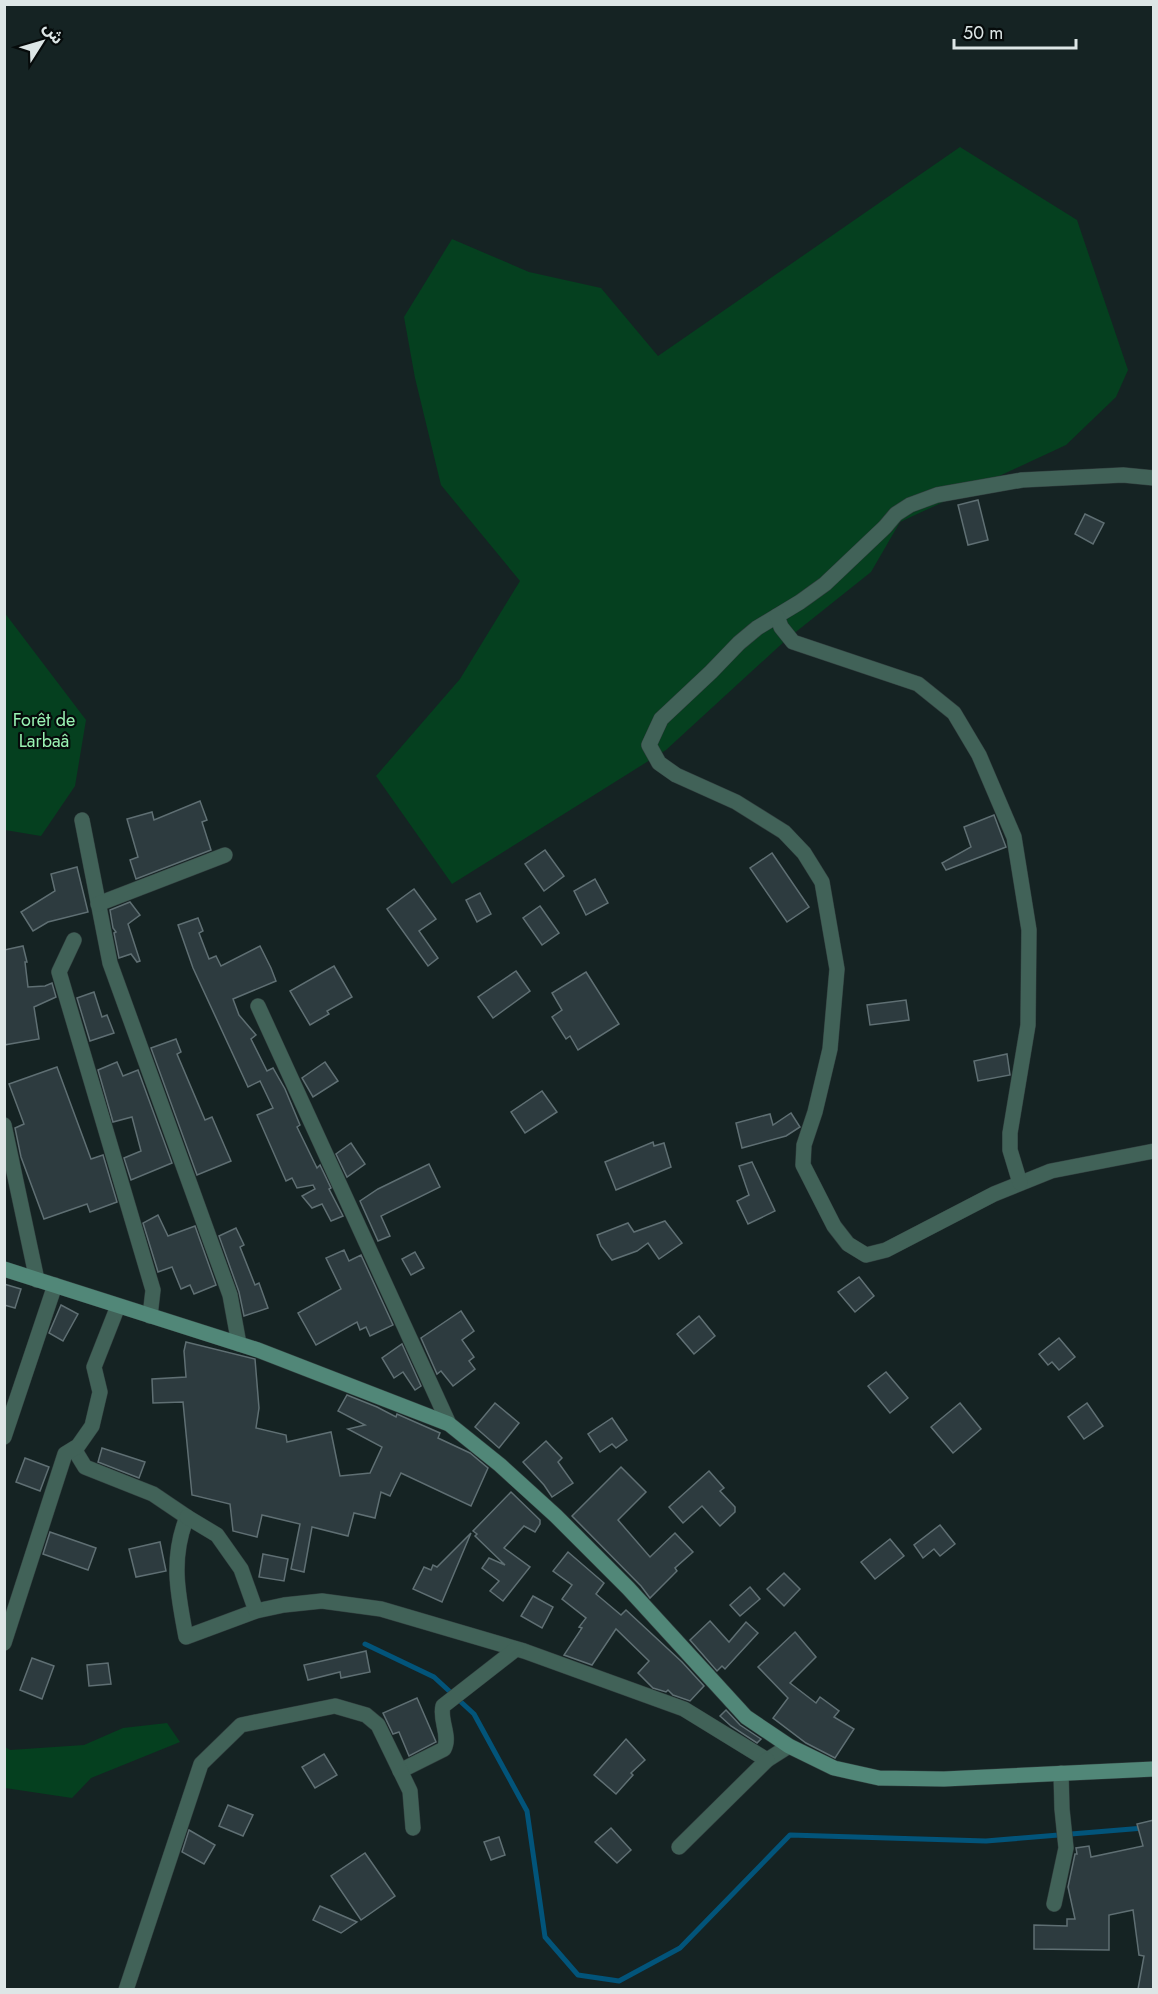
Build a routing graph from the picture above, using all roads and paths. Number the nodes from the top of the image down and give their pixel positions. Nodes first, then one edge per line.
1 (1154, 478) edge
2 (777, 616) junction
3 (82, 820) dead end
4 (225, 855) dead end
5 (98, 904) junction
6 (74, 940) dead end
7 (258, 1006) dead end
8 (4, 1125) edge
9 (1154, 1151) edge
10 (1020, 1183) junction
11 (4, 1269) edge
12 (37, 1280) junction
13 (55, 1285) junction
14 (118, 1306) junction
15 (150, 1316) junction
16 (239, 1344) junction
17 (449, 1424) junction
18 (4, 1437) edge
19 (74, 1449) junction
20 (187, 1517) junction
21 (256, 1611) junction
22 (4, 1643) edge
23 (516, 1649) junction
24 (789, 1746) junction
25 (767, 1760) junction
26 (1154, 1769) edge
27 (400, 1772) junction
28 (1061, 1773) junction
29 (413, 1828) dead end
30 (679, 1847) dead end
31 (1054, 1904) dead end
32 (126, 1989) edge

1 - 2 street
2 - 10 street
2 - 10 street
3 - 5 street
4 - 5 street
5 - 16 street
6 - 15 street
7 - 17 street
8 - 12 street
9 - 10 street
11 - 12 street
12 - 13 street
13 - 14 street
13 - 18 street
14 - 15 street
14 - 19 street
15 - 16 street
16 - 17 street
17 - 24 street
19 - 20 street
19 - 22 street
20 - 21 street
20 - 21 street
21 - 23 street
23 - 25 street
23 - 27 street
24 - 25 street
24 - 28 street
25 - 30 street
26 - 28 street
27 - 29 street
27 - 32 street
28 - 31 street

